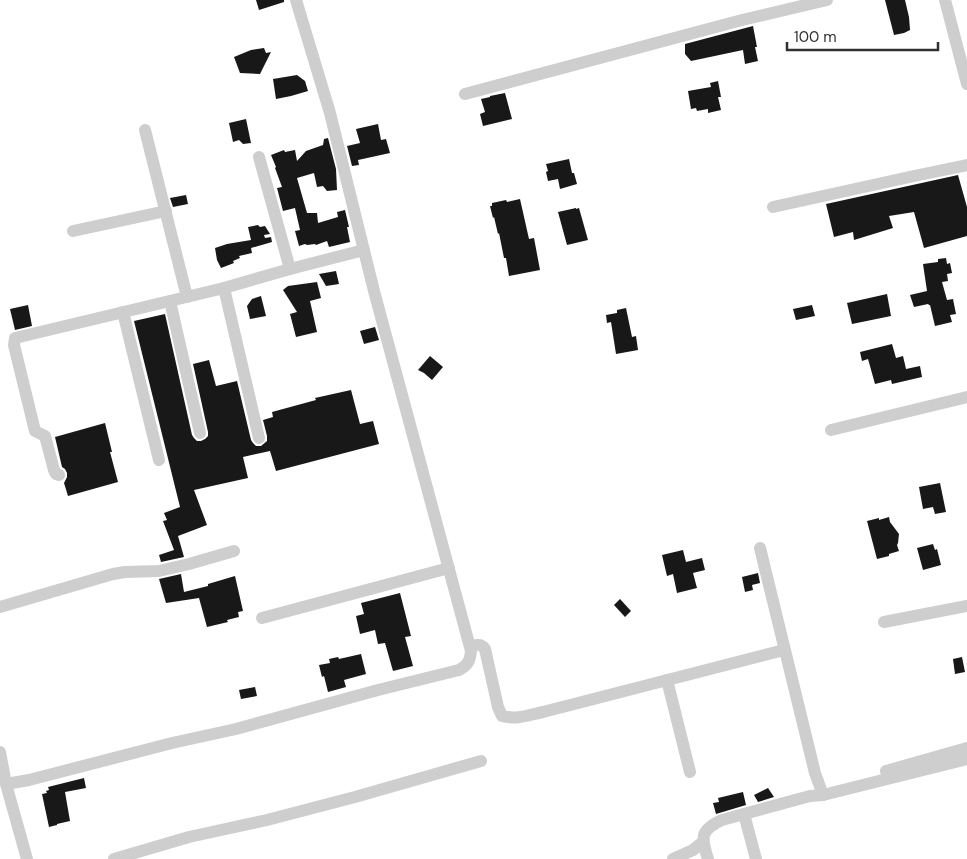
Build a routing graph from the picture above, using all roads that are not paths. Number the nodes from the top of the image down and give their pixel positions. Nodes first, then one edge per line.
1 (296, 0) edge
2 (827, 0) edge
3 (945, 0) edge
4 (967, 84) edge
5 (465, 94) dead end
6 (145, 130) dead end
7 (259, 157) dead end
8 (967, 165) edge
9 (773, 207) dead end
10 (166, 211) junction
11 (74, 231) dead end
12 (364, 250) junction
13 (290, 269) junction
14 (224, 288) junction
15 (187, 297) junction
16 (170, 301) junction
17 (123, 312) junction
18 (967, 397) edge
19 (831, 430) dead end
20 (200, 433) dead end
21 (259, 438) dead end
22 (159, 460) dead end
23 (59, 475) dead end
24 (760, 548) dead end
25 (234, 551) dead end
26 (449, 568) junction
27 (967, 606) edge
28 (0, 607) edge
29 (262, 618) dead end
30 (884, 622) dead end
31 (470, 646) junction
32 (784, 650) junction
33 (667, 680) junction
34 (967, 748) edge
35 (0, 752) edge
36 (967, 759) edge
37 (480, 761) dead end
38 (690, 772) dead end
39 (6, 784) junction
40 (818, 793) junction
41 (744, 814) junction
42 (703, 842) junction
43 (28, 859) edge
44 (114, 859) edge
45 (673, 859) edge
46 (708, 859) edge
47 (756, 859) edge

1 - 12 street
2 - 5 street
3 - 4 street
6 - 10 street
7 - 13 street
8 - 9 street
10 - 11 street
10 - 15 street
12 - 13 street
12 - 26 street
13 - 14 street
14 - 15 street
14 - 21 street
15 - 16 street
16 - 17 street
16 - 20 street
17 - 22 street
17 - 23 street
18 - 19 street
24 - 32 street
25 - 28 street
26 - 29 street
26 - 31 street
27 - 30 street
31 - 33 street
31 - 39 street
32 - 33 street
32 - 40 street
33 - 38 street
34 - 40 street
35 - 39 street
36 - 40 street
37 - 44 street
39 - 43 street
40 - 41 street
41 - 42 street
41 - 47 street
42 - 45 street
42 - 46 street

